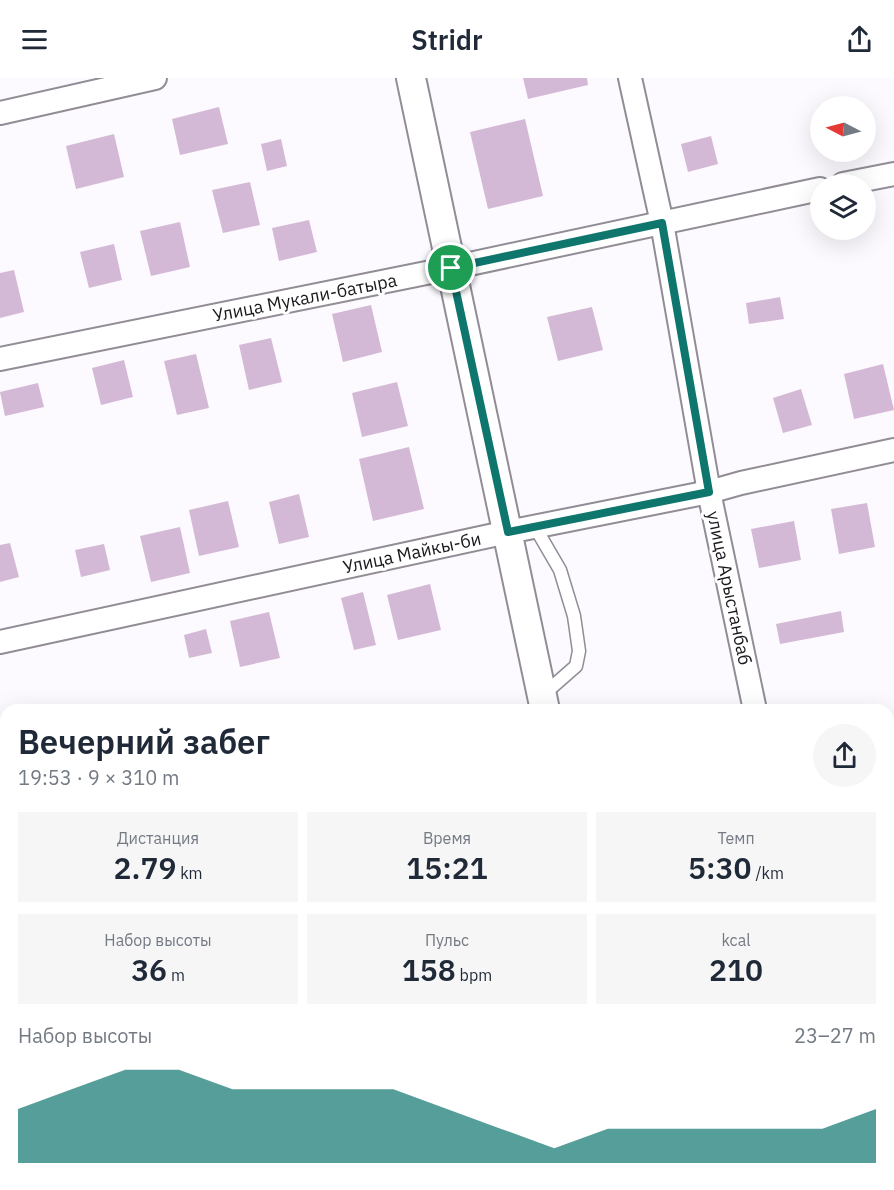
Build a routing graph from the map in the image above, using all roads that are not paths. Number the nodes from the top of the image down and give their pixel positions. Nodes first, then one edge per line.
1 (155, 78) edge
2 (411, 78) edge
3 (630, 78) edge
4 (0, 113) edge
5 (894, 174) edge
6 (876, 178) edge
7 (810, 191) edge
8 (662, 223) junction
9 (451, 268) junction
10 (0, 359) edge
11 (894, 450) edge
12 (709, 492) junction
13 (521, 530) junction
14 (0, 642) edge
15 (544, 703) edge
16 (754, 704) edge

1 - 4 street
2 - 9 street
3 - 8 street, улица Арыстанбаб
5 - 6 street
7 - 8 street, Улица Мукали-батыра
8 - 9 street, Улица Мукали-батыра
8 - 12 street, улица Арыстанбаб
9 - 10 street, Улица Мукали-батыра
9 - 13 street
11 - 12 street, Улица Майкы-би
12 - 13 street, Улица Майкы-би
12 - 16 street, улица Арыстанбаб
13 - 14 street, Улица Майкы-би
13 - 15 street
13 - 15 lane

